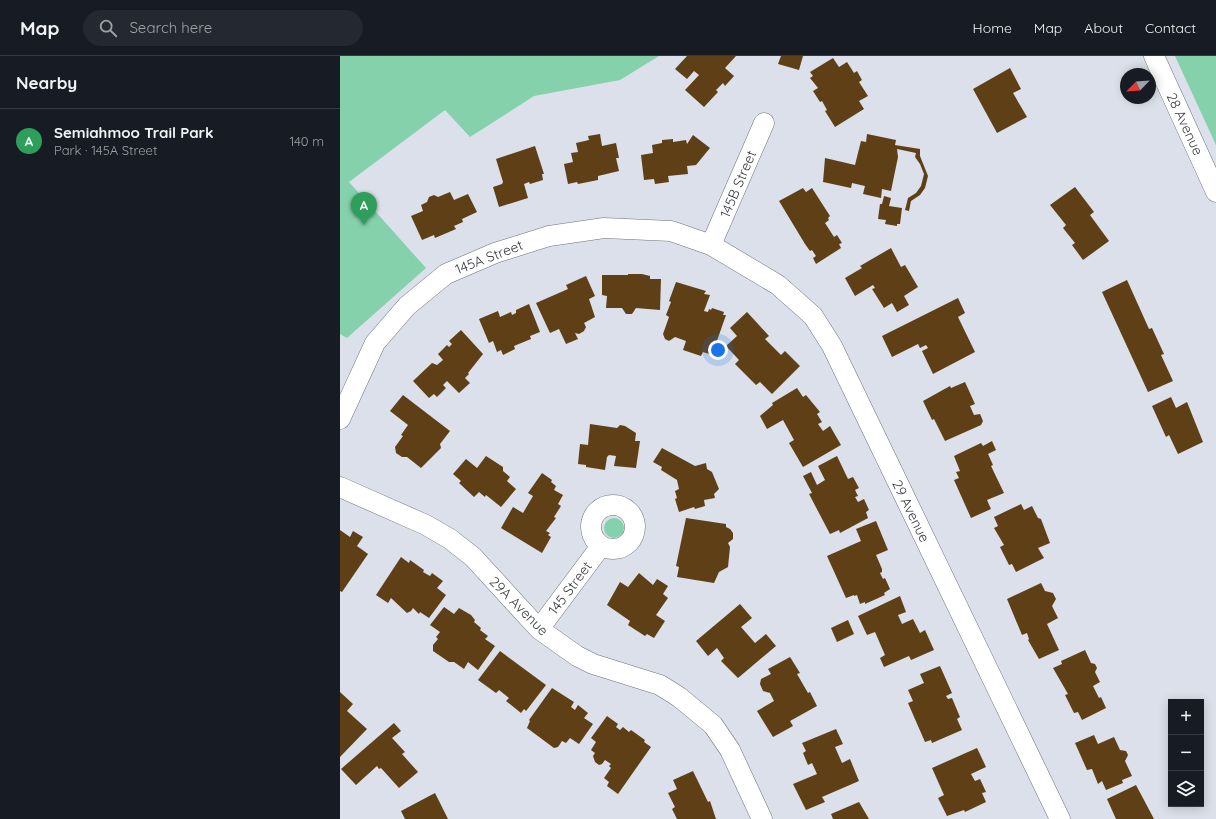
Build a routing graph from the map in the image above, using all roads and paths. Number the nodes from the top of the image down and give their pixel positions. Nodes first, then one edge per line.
1 (1154, 56) edge
2 (764, 123) dead end
3 (1216, 192) edge
4 (711, 245) junction
5 (340, 419) edge
6 (340, 487) edge
7 (601, 546) dead end
8 (539, 629) junction
9 (762, 819) edge
10 (1060, 819) edge

1 - 3 street, 28 Avenue
2 - 4 street, 145B Street
4 - 5 street, 145A Street
4 - 10 street, 29 Avenue
6 - 8 street, 29A Avenue
7 - 8 street, 145 Street
8 - 9 street, 29A Avenue

